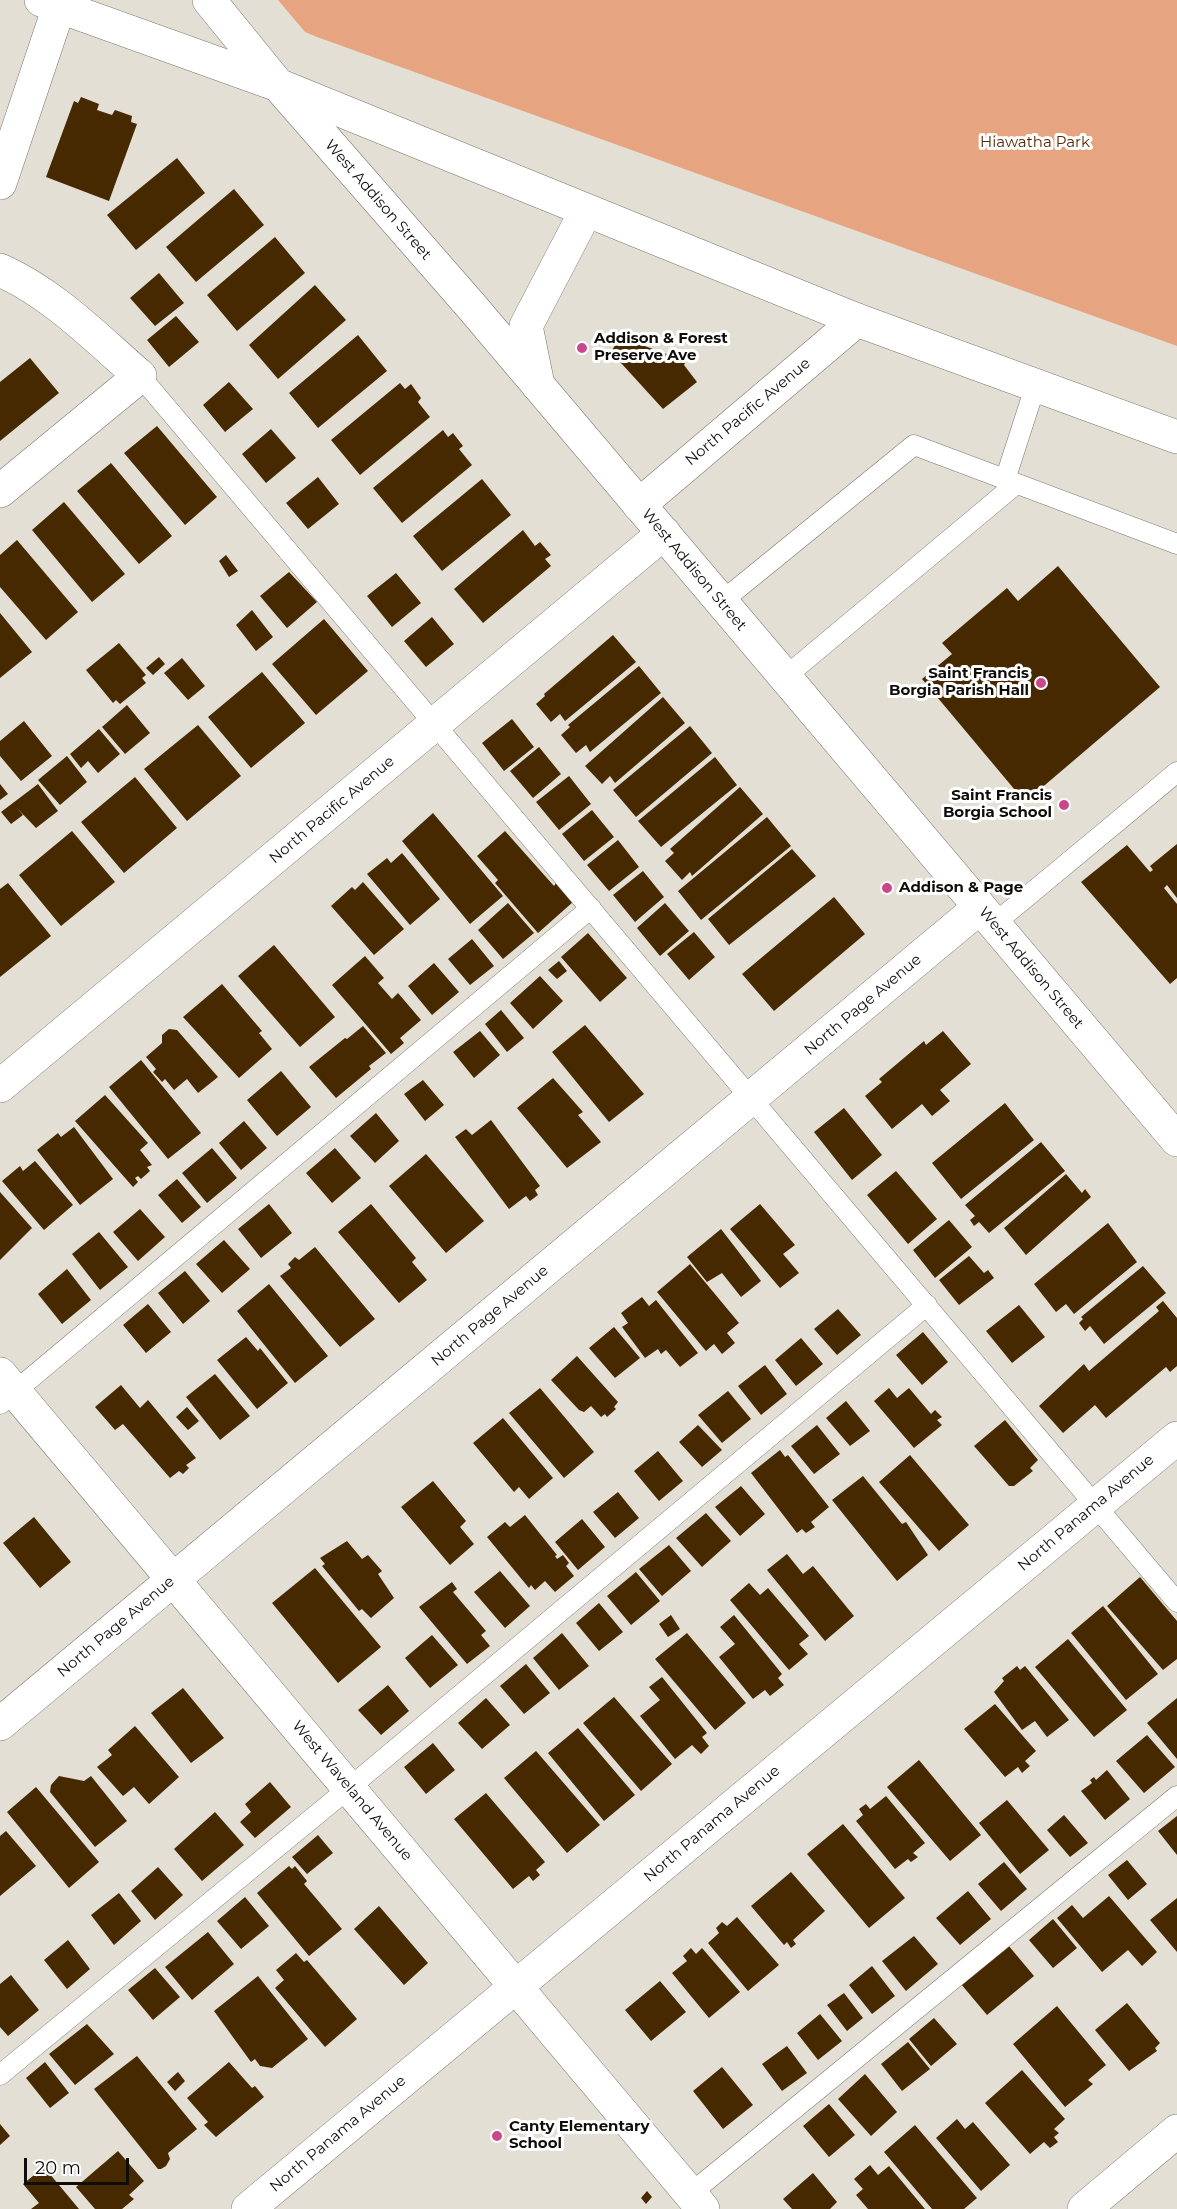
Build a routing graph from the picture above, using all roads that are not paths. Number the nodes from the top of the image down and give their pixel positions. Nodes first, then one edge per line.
1 (209, 0) edge
2 (50, 4) edge
3 (278, 85) junction
4 (0, 183) edge
5 (586, 210) junction
6 (0, 270) edge
7 (857, 320) junction
8 (140, 376) junction
9 (538, 385) junction
10 (1035, 387) junction
11 (1177, 437) edge
12 (1010, 482) junction
13 (0, 491) edge
14 (639, 505) junction
15 (663, 534) junction
16 (1177, 544) edge
17 (721, 602) junction
18 (785, 677) junction
19 (435, 724) junction
20 (1177, 771) edge
21 (591, 908) junction
22 (987, 916) junction
23 (0, 1086) edge
24 (752, 1098) junction
25 (1177, 1140) edge
26 (927, 1305) junction
27 (5, 1390) edge
28 (1177, 1438) edge
29 (1096, 1506) junction
30 (173, 1580) junction
31 (1177, 1602) edge
32 (0, 1724) edge
33 (349, 1788) junction
34 (1177, 1797) edge
35 (516, 1987) junction
36 (0, 2075) edge
37 (1177, 2131) edge
38 (697, 2202) edge
39 (248, 2209) edge
40 (1084, 2209) edge

1 - 3 street, West Addison Street
2 - 3 street
2 - 4 street
3 - 5 street
3 - 9 street, West Addison Street
5 - 7 street
5 - 9 street
6 - 8 street
7 - 10 street
7 - 14 street, North Pacific Avenue
8 - 13 street
8 - 19 lane
9 - 14 street, West Addison Street
10 - 11 street
10 - 12 lane
12 - 16 lane
12 - 17 lane
12 - 18 lane
14 - 15 street, West Addison Street
15 - 17 street, West Addison Street
15 - 19 street, North Pacific Avenue
17 - 18 street, West Addison Street
18 - 22 street, West Addison Street
19 - 21 lane
19 - 23 street, North Pacific Avenue
20 - 22 lane
21 - 24 lane
21 - 27 lane
22 - 24 street, North Page Avenue
22 - 25 street, West Addison Street
24 - 26 lane
24 - 30 street, North Page Avenue
26 - 29 lane
26 - 33 lane
27 - 30 street, West Waveland Avenue
28 - 29 street, North Panama Avenue
29 - 31 lane
29 - 35 street, North Panama Avenue
30 - 32 street, North Page Avenue
30 - 33 street, West Waveland Avenue
33 - 35 street, West Waveland Avenue
33 - 36 lane
34 - 38 lane
35 - 38 street, West Waveland Avenue
35 - 39 street, North Panama Avenue
37 - 40 street

